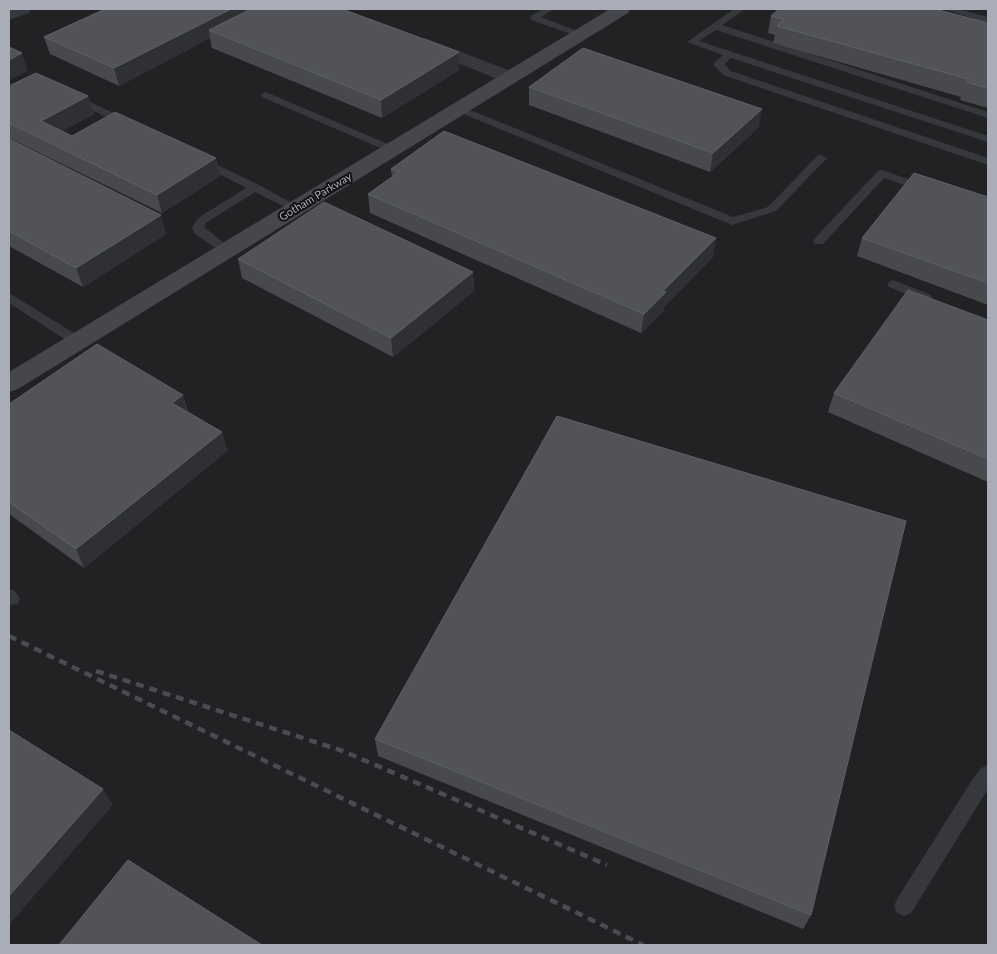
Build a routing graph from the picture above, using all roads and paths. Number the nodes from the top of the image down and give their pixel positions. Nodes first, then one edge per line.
1 (22, 9) edge
2 (549, 9) edge
3 (622, 9) edge
4 (740, 9) edge
5 (948, 9) edge
6 (9, 14) edge
7 (988, 20) edge
8 (715, 26) junction
9 (580, 34) junction
10 (412, 38) edge
11 (730, 54) junction
12 (509, 77) junction
13 (59, 90) edge
14 (266, 95) dead end
15 (458, 108) junction
16 (988, 115) edge
17 (141, 130) edge
18 (988, 139) edge
19 (391, 149) junction
20 (194, 157) edge
21 (821, 158) dead end
22 (987, 159) edge
23 (255, 187) junction
24 (935, 192) edge
25 (295, 208) junction
26 (819, 240) dead end
27 (227, 250) junction
28 (893, 284) dead end
29 (9, 297) edge
30 (936, 302) edge
31 (77, 341) junction
32 (9, 383) edge
33 (988, 774) edge
34 (904, 906) dead end

1 - 6 street
2 - 9 lane
3 - 9 street, Gotham Parkway
4 - 8 lane
5 - 7 lane
8 - 11 lane
8 - 16 lane
9 - 12 street, Gotham Parkway
10 - 12 street
11 - 18 lane
11 - 22 lane
12 - 15 street, Gotham Parkway
13 - 17 lane
14 - 19 lane
15 - 19 street, Gotham Parkway
15 - 21 lane
19 - 25 street, Gotham Parkway
20 - 23 lane
23 - 25 lane
23 - 27 lane
24 - 26 lane
25 - 27 street, Gotham Parkway
27 - 31 street, Gotham Parkway
28 - 30 lane
29 - 31 lane
31 - 32 street, Gotham Parkway
33 - 34 lane

